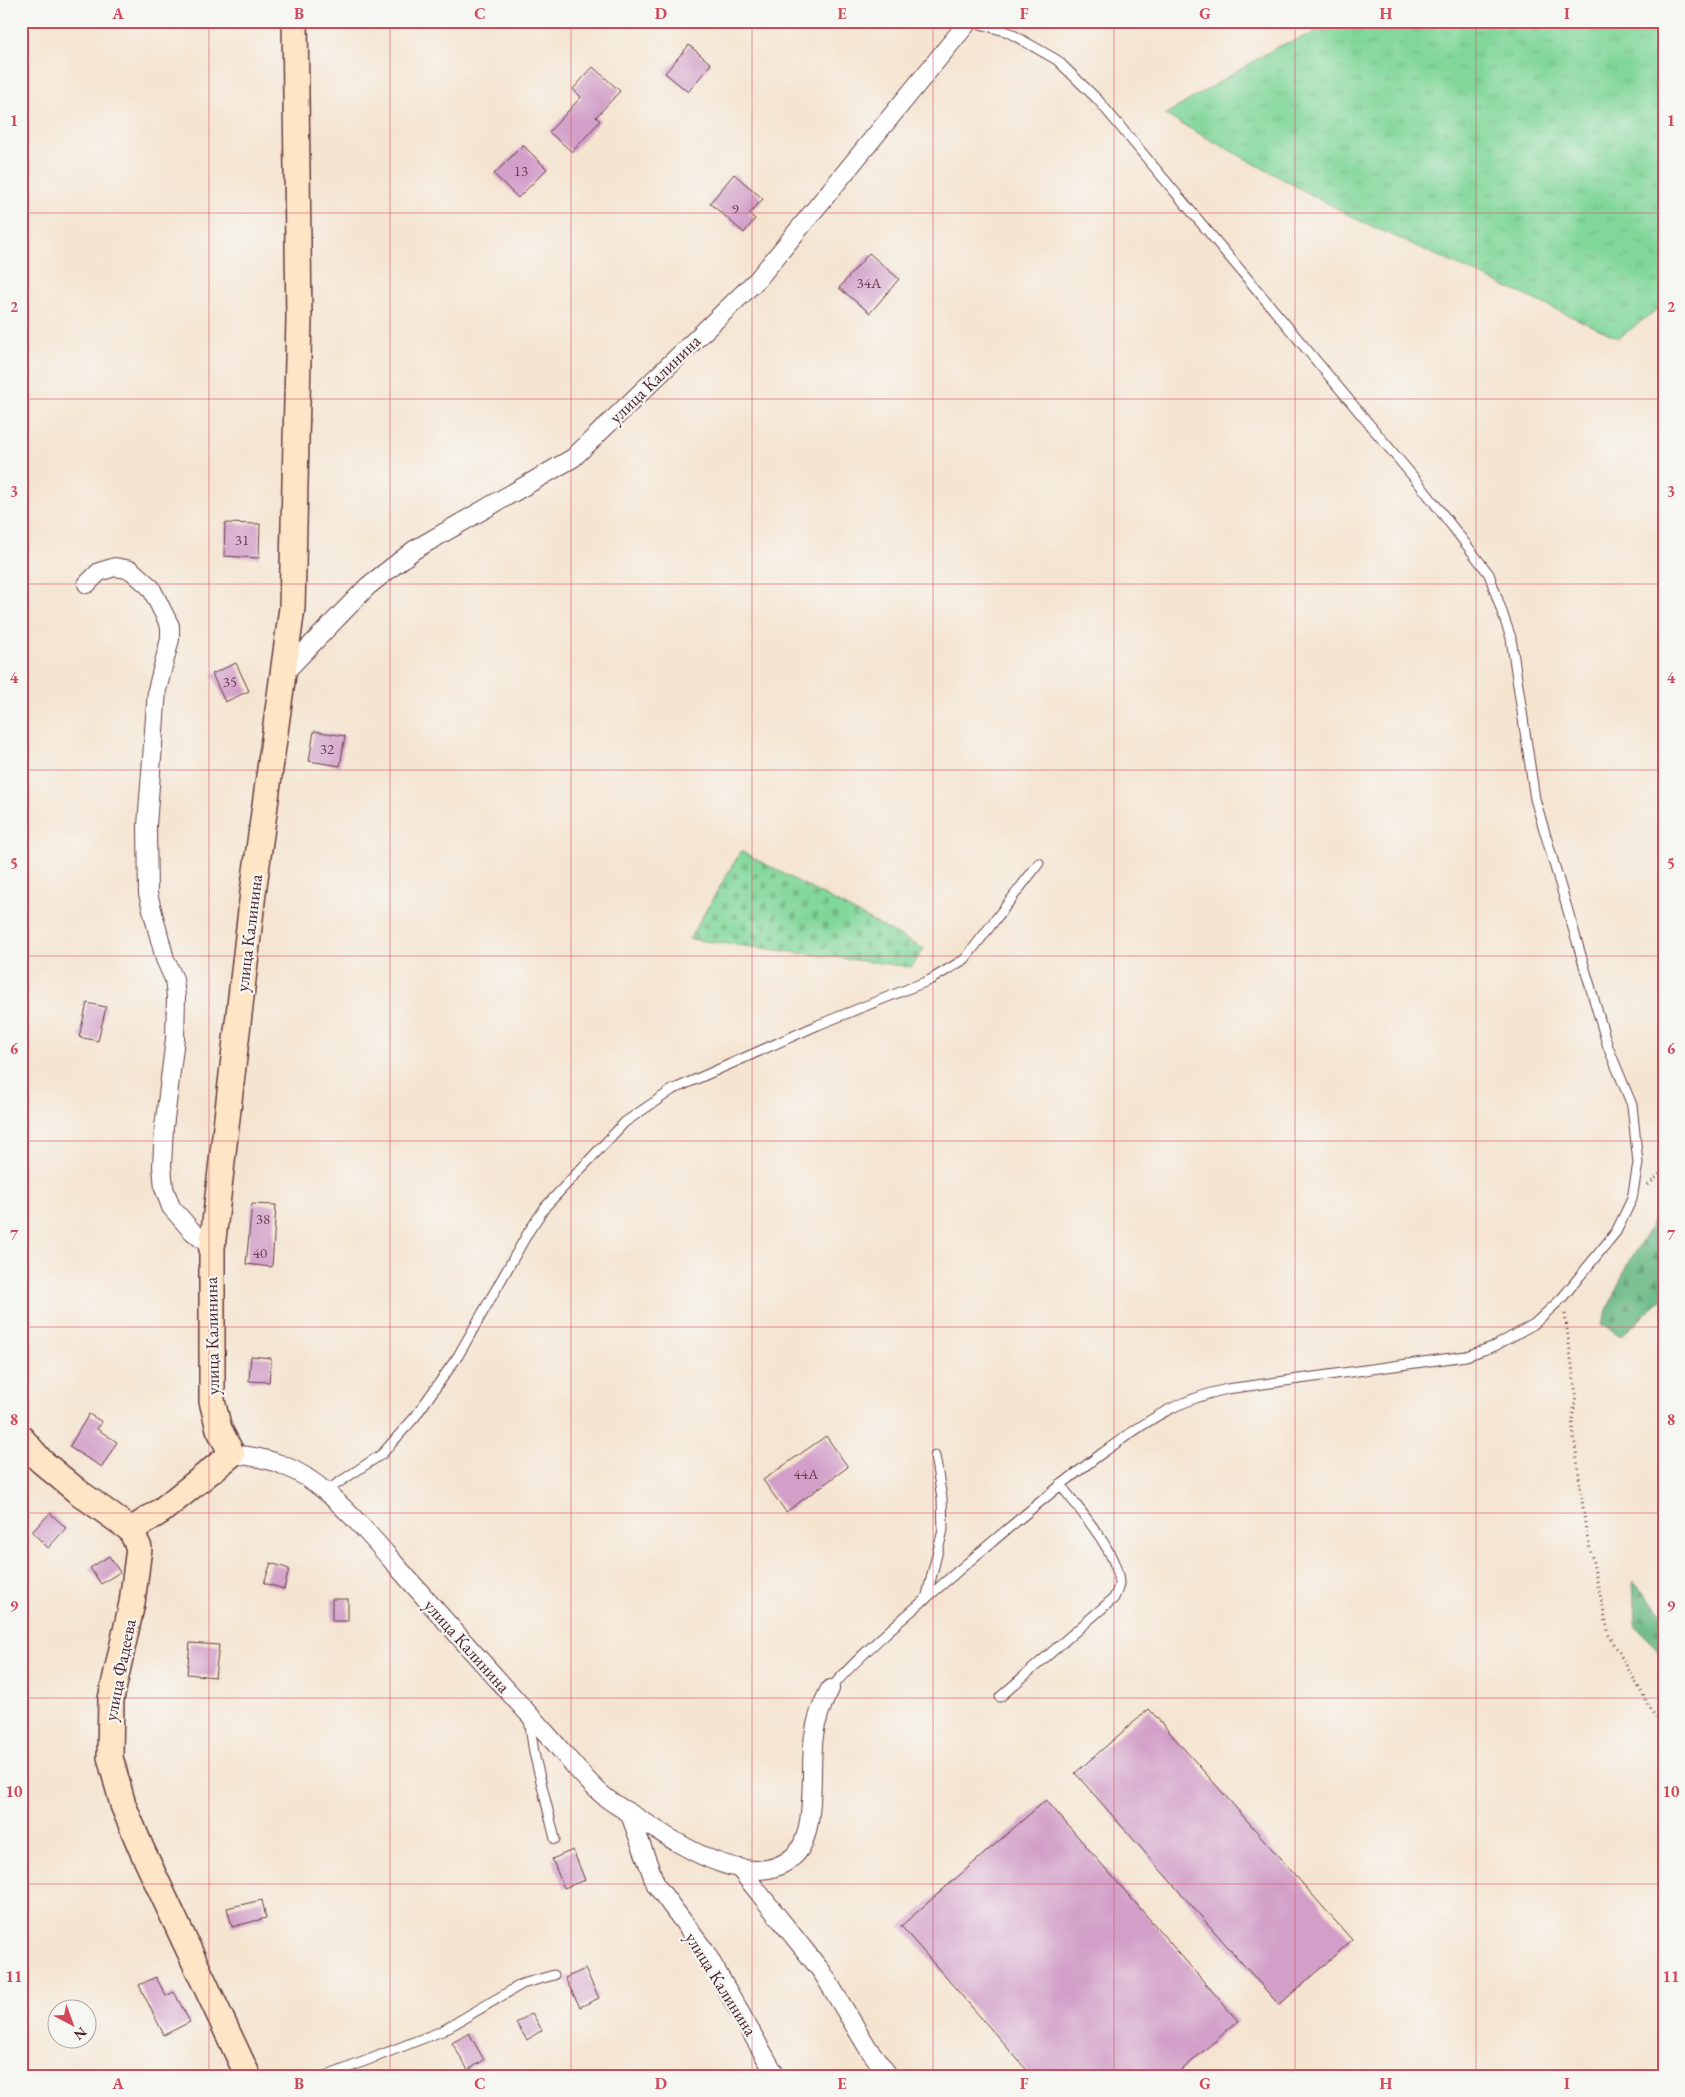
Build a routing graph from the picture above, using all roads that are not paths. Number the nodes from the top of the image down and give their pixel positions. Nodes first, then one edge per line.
1 (295, 21) edge
2 (969, 21) edge
3 (87, 584) dead end
4 (284, 673) junction
5 (1039, 863) dead end
6 (212, 1248) junction
7 (21, 1438) edge
8 (232, 1454) junction
9 (935, 1456) dead end
10 (1060, 1484) junction
11 (326, 1491) junction
12 (131, 1530) junction
13 (926, 1600) junction
14 (830, 1689) joint
15 (1000, 1697) dead end
16 (528, 1714) junction
17 (629, 1812) junction
18 (555, 1839) dead end
19 (739, 1868) junction
20 (554, 1975) dead end
21 (248, 2076) edge
22 (327, 2076) edge
23 (776, 2076) edge
24 (889, 2076) edge

1 - 4 street, улица Калинина
2 - 4 street, улица Калинина
2 - 10 lane
3 - 6 street
4 - 6 street, улица Калинина
5 - 11 lane
6 - 8 street, улица Калинина
7 - 12 street
8 - 11 street, улица Калинина
8 - 12 street
9 - 13 lane
10 - 13 lane
10 - 15 lane
11 - 16 street, улица Калинина
12 - 21 street, улица Фадеева
13 - 14 lane
14 - 19 street, улица Калинина
16 - 17 street, улица Калинина
16 - 18 lane
17 - 19 street, улица Калинина
17 - 23 street, улица Калинина
19 - 24 street
20 - 22 lane

